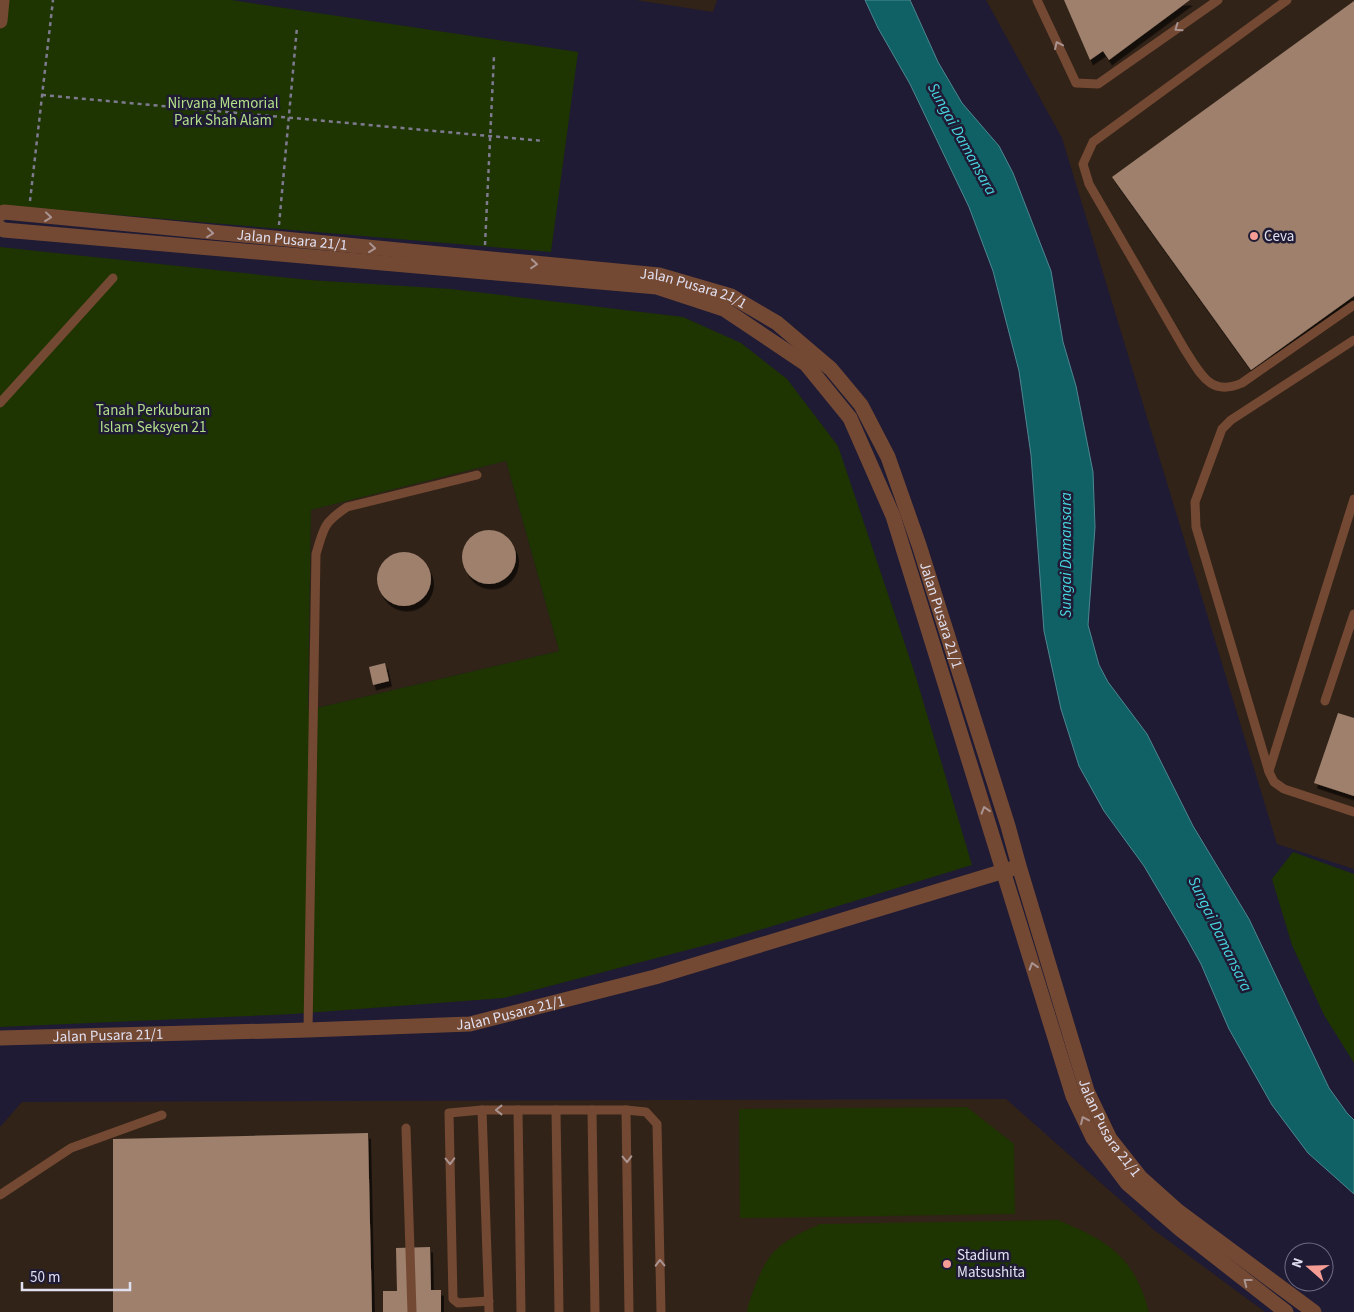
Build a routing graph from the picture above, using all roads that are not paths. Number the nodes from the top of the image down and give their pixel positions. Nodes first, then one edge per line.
1 (2, 0) edge
2 (1037, 0) edge
3 (1218, 0) edge
4 (1287, 0) edge
5 (0, 20) edge
6 (0, 214) edge
7 (0, 228) edge
8 (114, 278) dead end
9 (1354, 305) edge
10 (1354, 340) edge
11 (0, 404) edge
12 (477, 475) dead end
13 (1354, 499) edge
14 (1354, 614) edge
15 (1325, 701) dead end
16 (1268, 772) junction
17 (1354, 812) edge
18 (1011, 868) junction
19 (308, 1030) junction
20 (0, 1038) edge
21 (482, 1110) junction
22 (518, 1110) junction
23 (556, 1110) junction
24 (592, 1110) junction
25 (626, 1110) junction
26 (162, 1115) dead end
27 (406, 1128) dead end
28 (0, 1195) edge
29 (489, 1302) junction
30 (412, 1312) edge
31 (489, 1312) edge
32 (522, 1312) edge
33 (558, 1312) edge
34 (595, 1312) edge
35 (629, 1312) edge
36 (661, 1312) edge
37 (1286, 1312) edge
38 (1314, 1312) edge

1 - 5 street
3 -> 2 lane
4 - 9 lane
6 -> 18 street, Jalan Pusara 21/1
18 -> 7 street, Jalan Pusara 21/1
8 - 11 lane
10 - 16 lane
12 - 19 lane
13 - 16 lane
14 - 15 lane
16 - 17 lane
18 - 19 street, Jalan Pusara 21/1
37 -> 18 street, Jalan Pusara 21/1
18 - 38 street, Jalan Pusara 21/1
19 - 20 street, Jalan Pusara 21/1
22 -> 21 lane
21 - 29 lane
21 -> 29 lane
22 - 23 lane
22 - 32 lane
23 - 24 lane
23 - 33 lane
24 - 25 lane
24 - 34 lane
25 -> 35 lane
36 -> 25 lane
26 - 28 lane
27 - 30 lane
29 - 31 lane

